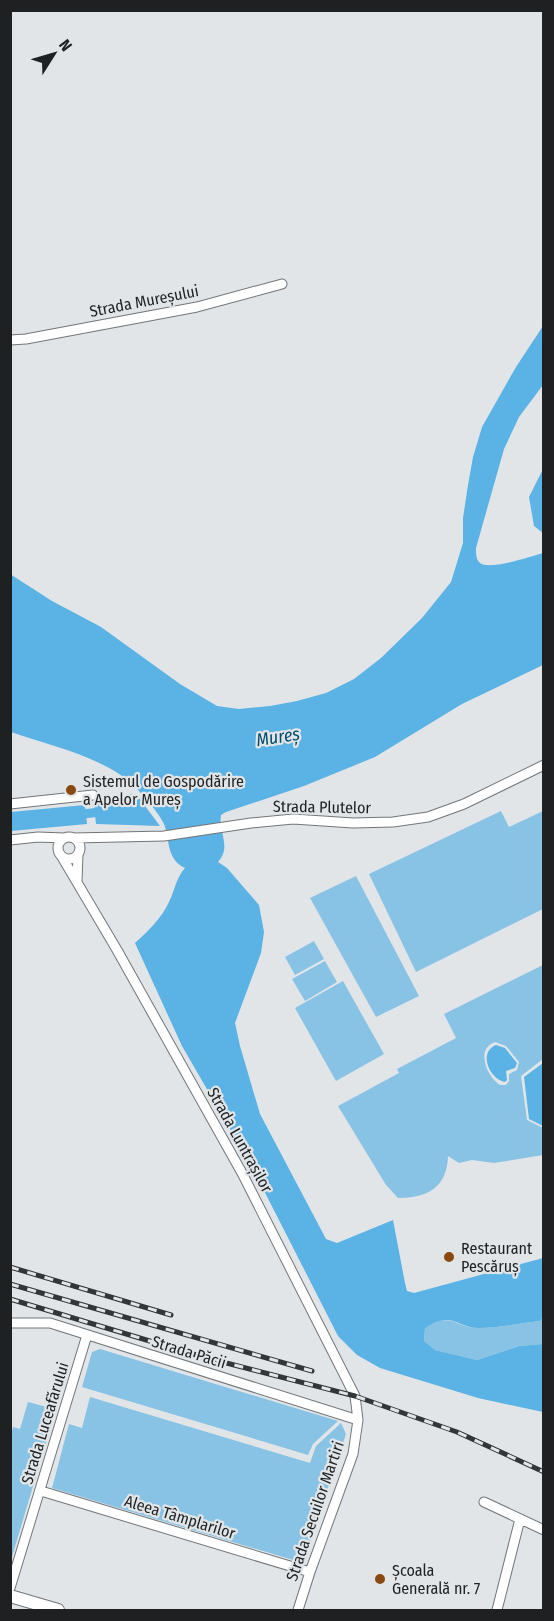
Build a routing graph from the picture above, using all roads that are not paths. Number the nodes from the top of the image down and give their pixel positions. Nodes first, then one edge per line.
1 (282, 284) dead end
2 (10, 340) edge
3 (543, 765) edge
4 (93, 795) dead end
5 (10, 804) edge
6 (49, 837) junction
7 (64, 838) junction
8 (10, 840) edge
9 (57, 846) junction
10 (77, 846) junction
11 (62, 857) junction
12 (78, 882) junction
13 (10, 1323) edge
14 (87, 1335) junction
15 (358, 1420) junction
16 (41, 1491) junction
17 (484, 1502) dead end
18 (520, 1519) junction
19 (543, 1530) edge
20 (310, 1572) junction
21 (10, 1588) edge
22 (10, 1596) edge
23 (58, 1611) edge
24 (298, 1611) edge
25 (497, 1611) edge

1 - 2 street, Strada Mureșului
3 - 10 street, Strada Plutelor
4 - 5 street
6 - 7 street
6 - 8 street
6 - 9 street, Strada Luntrașilor
7 - 9 street
7 - 10 street
9 - 11 street, Strada Luntrașilor
10 - 11 street
10 - 12 street, Strada Luntrașilor
11 - 12 street, Strada Luntrașilor
12 - 15 street, Strada Luntrașilor
13 - 14 street, Strada Păcii
14 - 15 street, Strada Păcii
14 - 16 street, Strada Luceafărului
15 - 20 street, Strada Secuilor Martiri
16 - 20 street, Aleea Tâmplarilor
16 - 21 street, Strada Luceafărului
17 - 18 street
18 - 19 street
18 - 25 street
20 - 24 street, Strada Secuilor Martiri
22 - 23 main road

